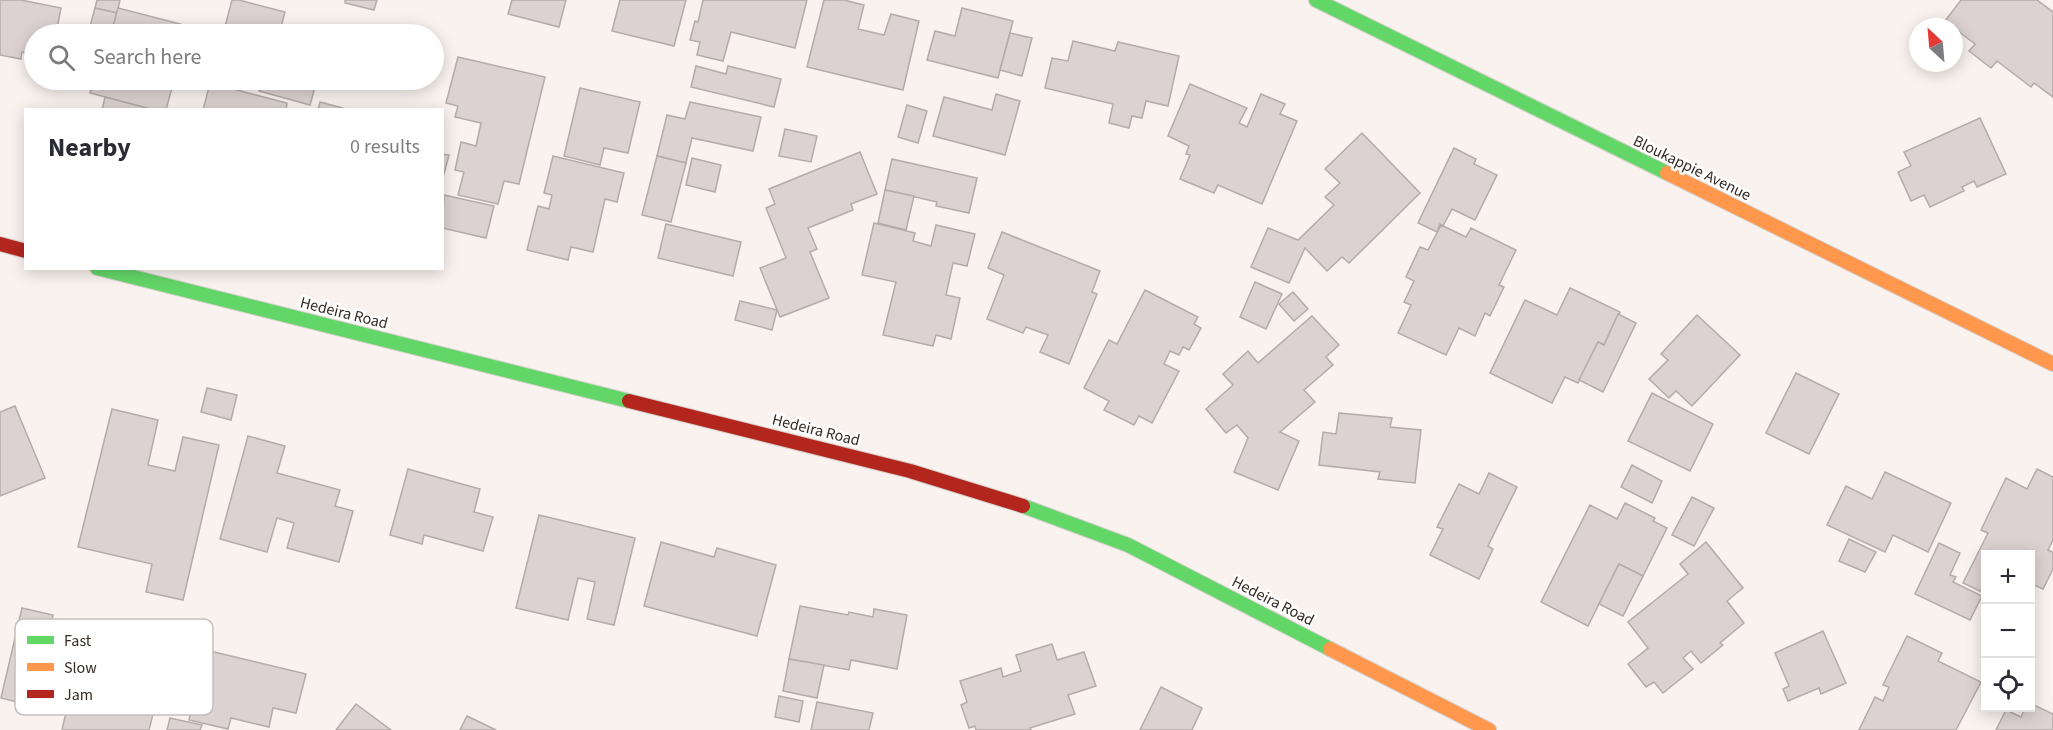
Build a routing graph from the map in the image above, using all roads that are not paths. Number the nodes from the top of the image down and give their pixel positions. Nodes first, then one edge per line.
1 (1316, 0) edge
2 (0, 244) edge
3 (24, 250) edge
4 (105, 270) edge
5 (2053, 364) edge
6 (1489, 730) edge

1 - 5 street, Bloukappie Avenue
2 - 3 street
4 - 6 street, Hedeira Road

